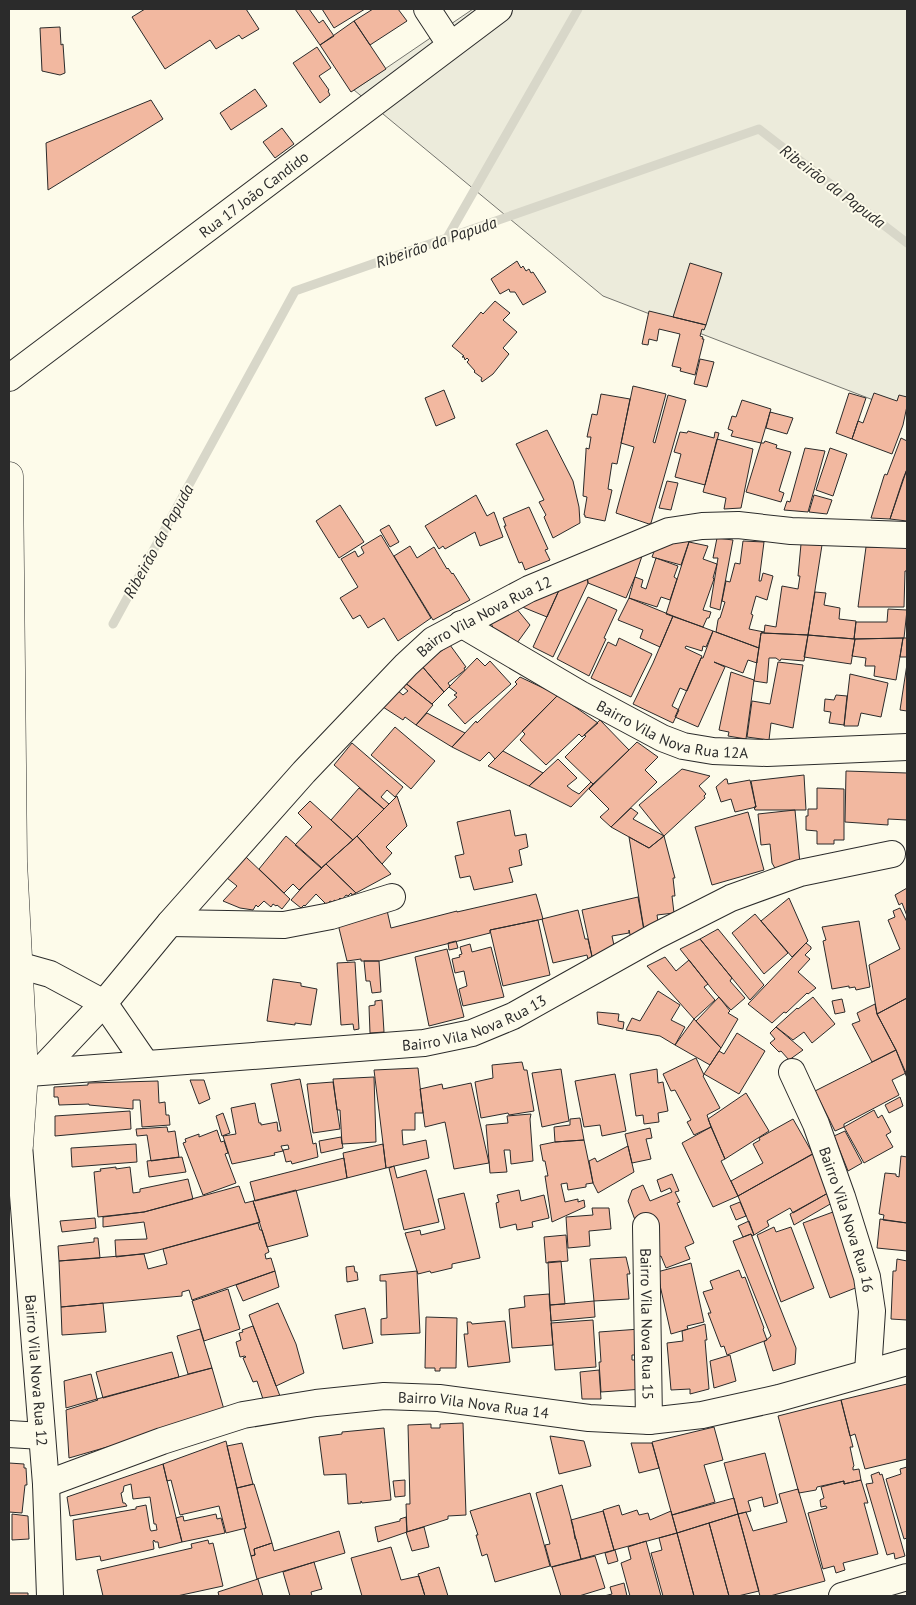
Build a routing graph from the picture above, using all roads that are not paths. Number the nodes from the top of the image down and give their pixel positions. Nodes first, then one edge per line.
1 (427, 9) edge
2 (499, 9) edge
3 (450, 44) junction
4 (9, 378) edge
5 (9, 476) edge
6 (907, 534) edge
7 (461, 624) junction
8 (907, 747) edge
9 (892, 854) dead end
10 (392, 897) dead end
11 (170, 923) junction
12 (18, 965) junction
13 (104, 1003) junction
14 (146, 1064) junction
15 (792, 1072) dead end
16 (32, 1073) junction
17 (14, 1155) edge
18 (646, 1226) dead end
19 (907, 1362) edge
20 (868, 1372) junction
21 (649, 1421) junction
22 (9, 1434) edge
23 (42, 1436) junction
24 (46, 1484) junction
25 (907, 1578) edge
26 (50, 1596) edge
27 (842, 1596) edge

1 - 3 street
2 - 3 street, Rua 17 João Candido
3 - 4 street, Rua 17 João Candido
5 - 12 street
6 - 7 street, Bairro Vila Nova Rua 12
7 - 8 street, Bairro Vila Nova Rua 12A
7 - 11 street, Bairro Vila Nova Rua 12
9 - 14 street, Bairro Vila Nova Rua 13
10 - 11 street
11 - 13 street, Bairro Vila Nova Rua 12
12 - 13 street
12 - 16 street
13 - 14 street
13 - 16 street, Bairro Vila Nova Rua 12
14 - 16 street, Bairro Vila Nova Rua 13
15 - 20 street, Bairro Vila Nova Rua 16
16 - 17 street
17 - 23 street, Bairro Vila Nova Rua 12
18 - 21 street, Bairro Vila Nova Rua 15
19 - 20 street, Bairro Vila Nova Rua 14
20 - 21 street, Bairro Vila Nova Rua 14
21 - 24 street, Bairro Vila Nova Rua 14
22 - 23 street
23 - 24 street, Bairro Vila Nova Rua 12
24 - 26 street, Bairro Vila Nova Rua 12
25 - 27 street

